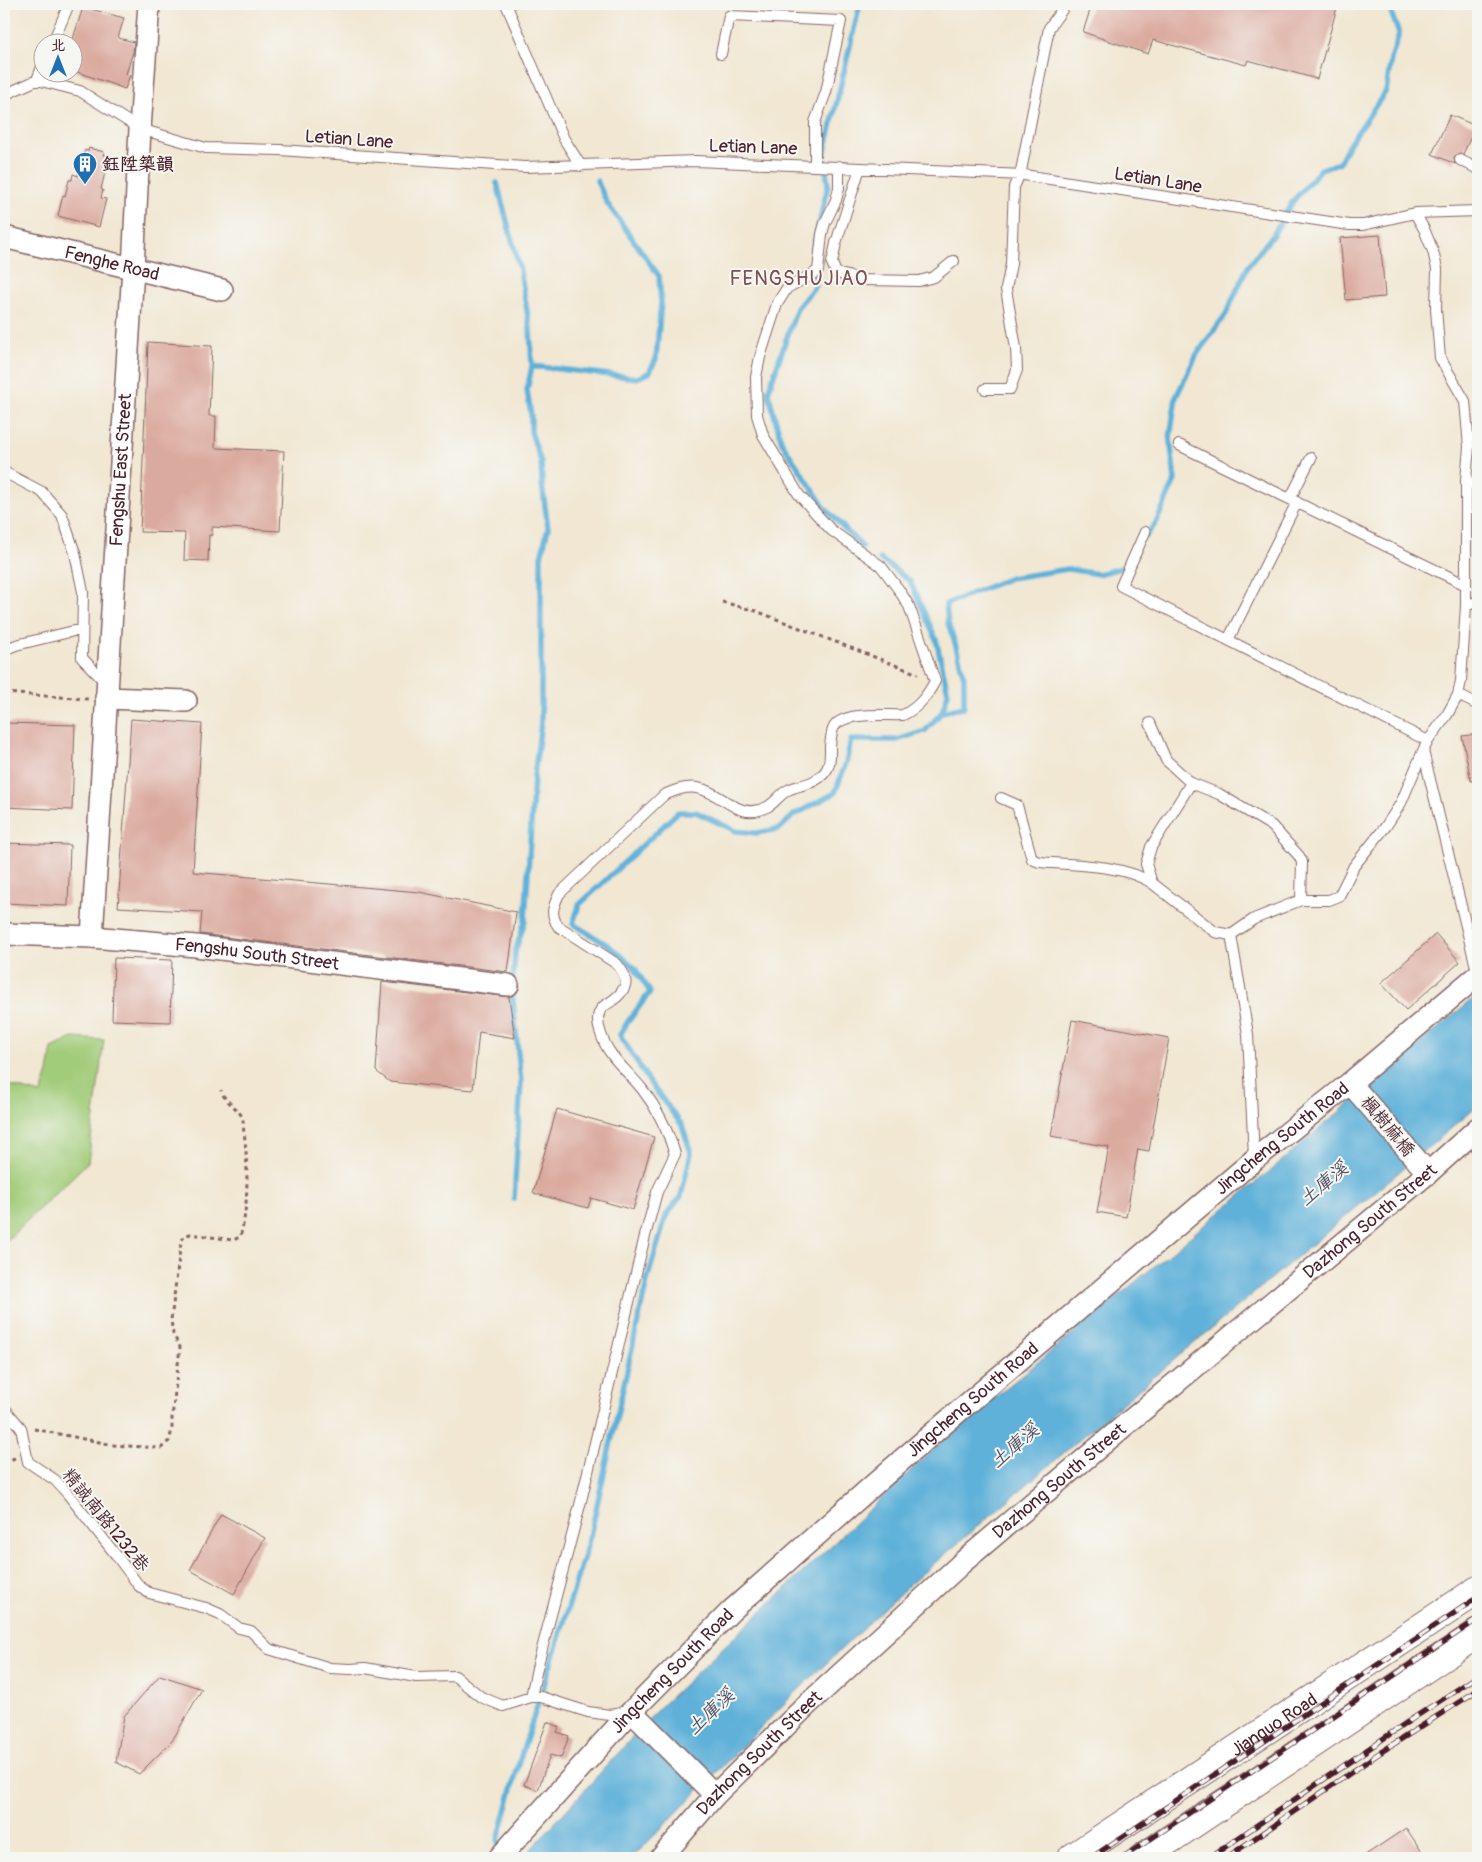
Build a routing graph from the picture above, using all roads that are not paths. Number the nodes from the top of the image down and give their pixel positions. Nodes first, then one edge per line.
1 (69, 4) edge
2 (149, 4) edge
3 (506, 4) edge
4 (1066, 4) edge
5 (57, 32) edge
6 (721, 54) dead end
7 (33, 82) edge
8 (45, 82) edge
9 (4, 95) edge
10 (140, 129) junction
11 (1460, 160) dead end
12 (815, 165) junction
13 (581, 166) junction
14 (839, 166) junction
15 (860, 168) junction
16 (1478, 169) edge
17 (1019, 176) junction
18 (1478, 212) edge
19 (1415, 213) junction
20 (4, 237) edge
21 (954, 261) dead end
22 (133, 268) junction
23 (222, 290) dead end
24 (985, 389) dead end
25 (1179, 445) dead end
26 (1311, 458) dead end
27 (4, 472) edge
28 (1466, 480) junction
29 (1478, 486) edge
30 (1293, 501) junction
31 (1146, 532) dead end
32 (1466, 585) junction
33 (1478, 601) edge
34 (1466, 606) junction
35 (82, 629) junction
36 (1228, 640) junction
37 (4, 650) edge
38 (107, 691) junction
39 (1458, 695) junction
40 (186, 701) dead end
41 (1478, 705) edge
42 (1150, 723) dead end
43 (1428, 741) junction
44 (1423, 751) junction
45 (1191, 783) junction
46 (1001, 798) dead end
47 (1152, 883) junction
48 (1301, 900) junction
49 (4, 934) edge
50 (1231, 935) junction
51 (92, 937) junction
52 (1478, 975) edge
53 (508, 985) dead end
54 (1354, 1087) junction
55 (1478, 1128) edge
56 (1254, 1159) junction
57 (1423, 1168) junction
58 (4, 1408) edge
59 (1478, 1590) edge
60 (1478, 1633) edge
61 (531, 1696) junction
62 (634, 1714) junction
63 (715, 1795) junction
64 (504, 1852) edge
65 (661, 1858) edge
66 (1072, 1858) edge
67 (1142, 1858) edge

1 - 5 lane
2 - 10 street, Fengshu East Street
3 - 13 lane
4 - 17 lane
6 - 12 lane
7 - 9 lane
8 - 10 lane, Letian Lane
10 - 13 lane, Letian Lane
10 - 22 street, Fengshu East Street
11 - 16 lane
12 - 13 lane, Letian Lane
12 - 14 lane, Letian Lane
14 - 15 lane, Letian Lane
14 - 61 lane
15 - 17 lane, Letian Lane
15 - 21 lane
17 - 19 lane, Letian Lane
17 - 24 lane
18 - 19 lane, Letian Lane
19 - 28 lane
20 - 22 street, Fenghe Road
22 - 23 street, Fenghe Road
22 - 38 street, Fengshu East Street
25 - 30 lane
26 - 30 lane
27 - 35 lane
28 - 29 lane
28 - 32 lane
30 - 32 lane
30 - 36 lane
31 - 36 lane
32 - 34 lane
33 - 34 lane
34 - 39 lane
35 - 37 lane
35 - 38 lane
36 - 43 lane
38 - 40 street
38 - 51 street, Fengshu East Street
39 - 41 lane
39 - 43 lane
42 - 45 lane
43 - 44 lane
44 - 48 lane
44 - 52 lane
45 - 47 lane
45 - 48 lane
46 - 47 lane
47 - 50 lane
48 - 50 lane
49 - 51 street, Fengshu South Street
50 - 56 lane
51 - 53 street, Fengshu South Street
52 - 54 street, Jingcheng South Road
54 - 56 street, Jingcheng South Road
54 - 57 street, 楓樹麻橋
55 - 57 street, Dazhong South Street
56 - 62 street, Jingcheng South Road
57 - 63 street, Dazhong South Street
58 - 61 lane, 精誠南路1232巷
59 - 66 main road, Jianguo Road
60 - 67 main road, Jianguo Road
61 - 62 lane
62 - 63 street
62 - 64 street, Jingcheng South Road
63 - 65 street, Dazhong South Street

